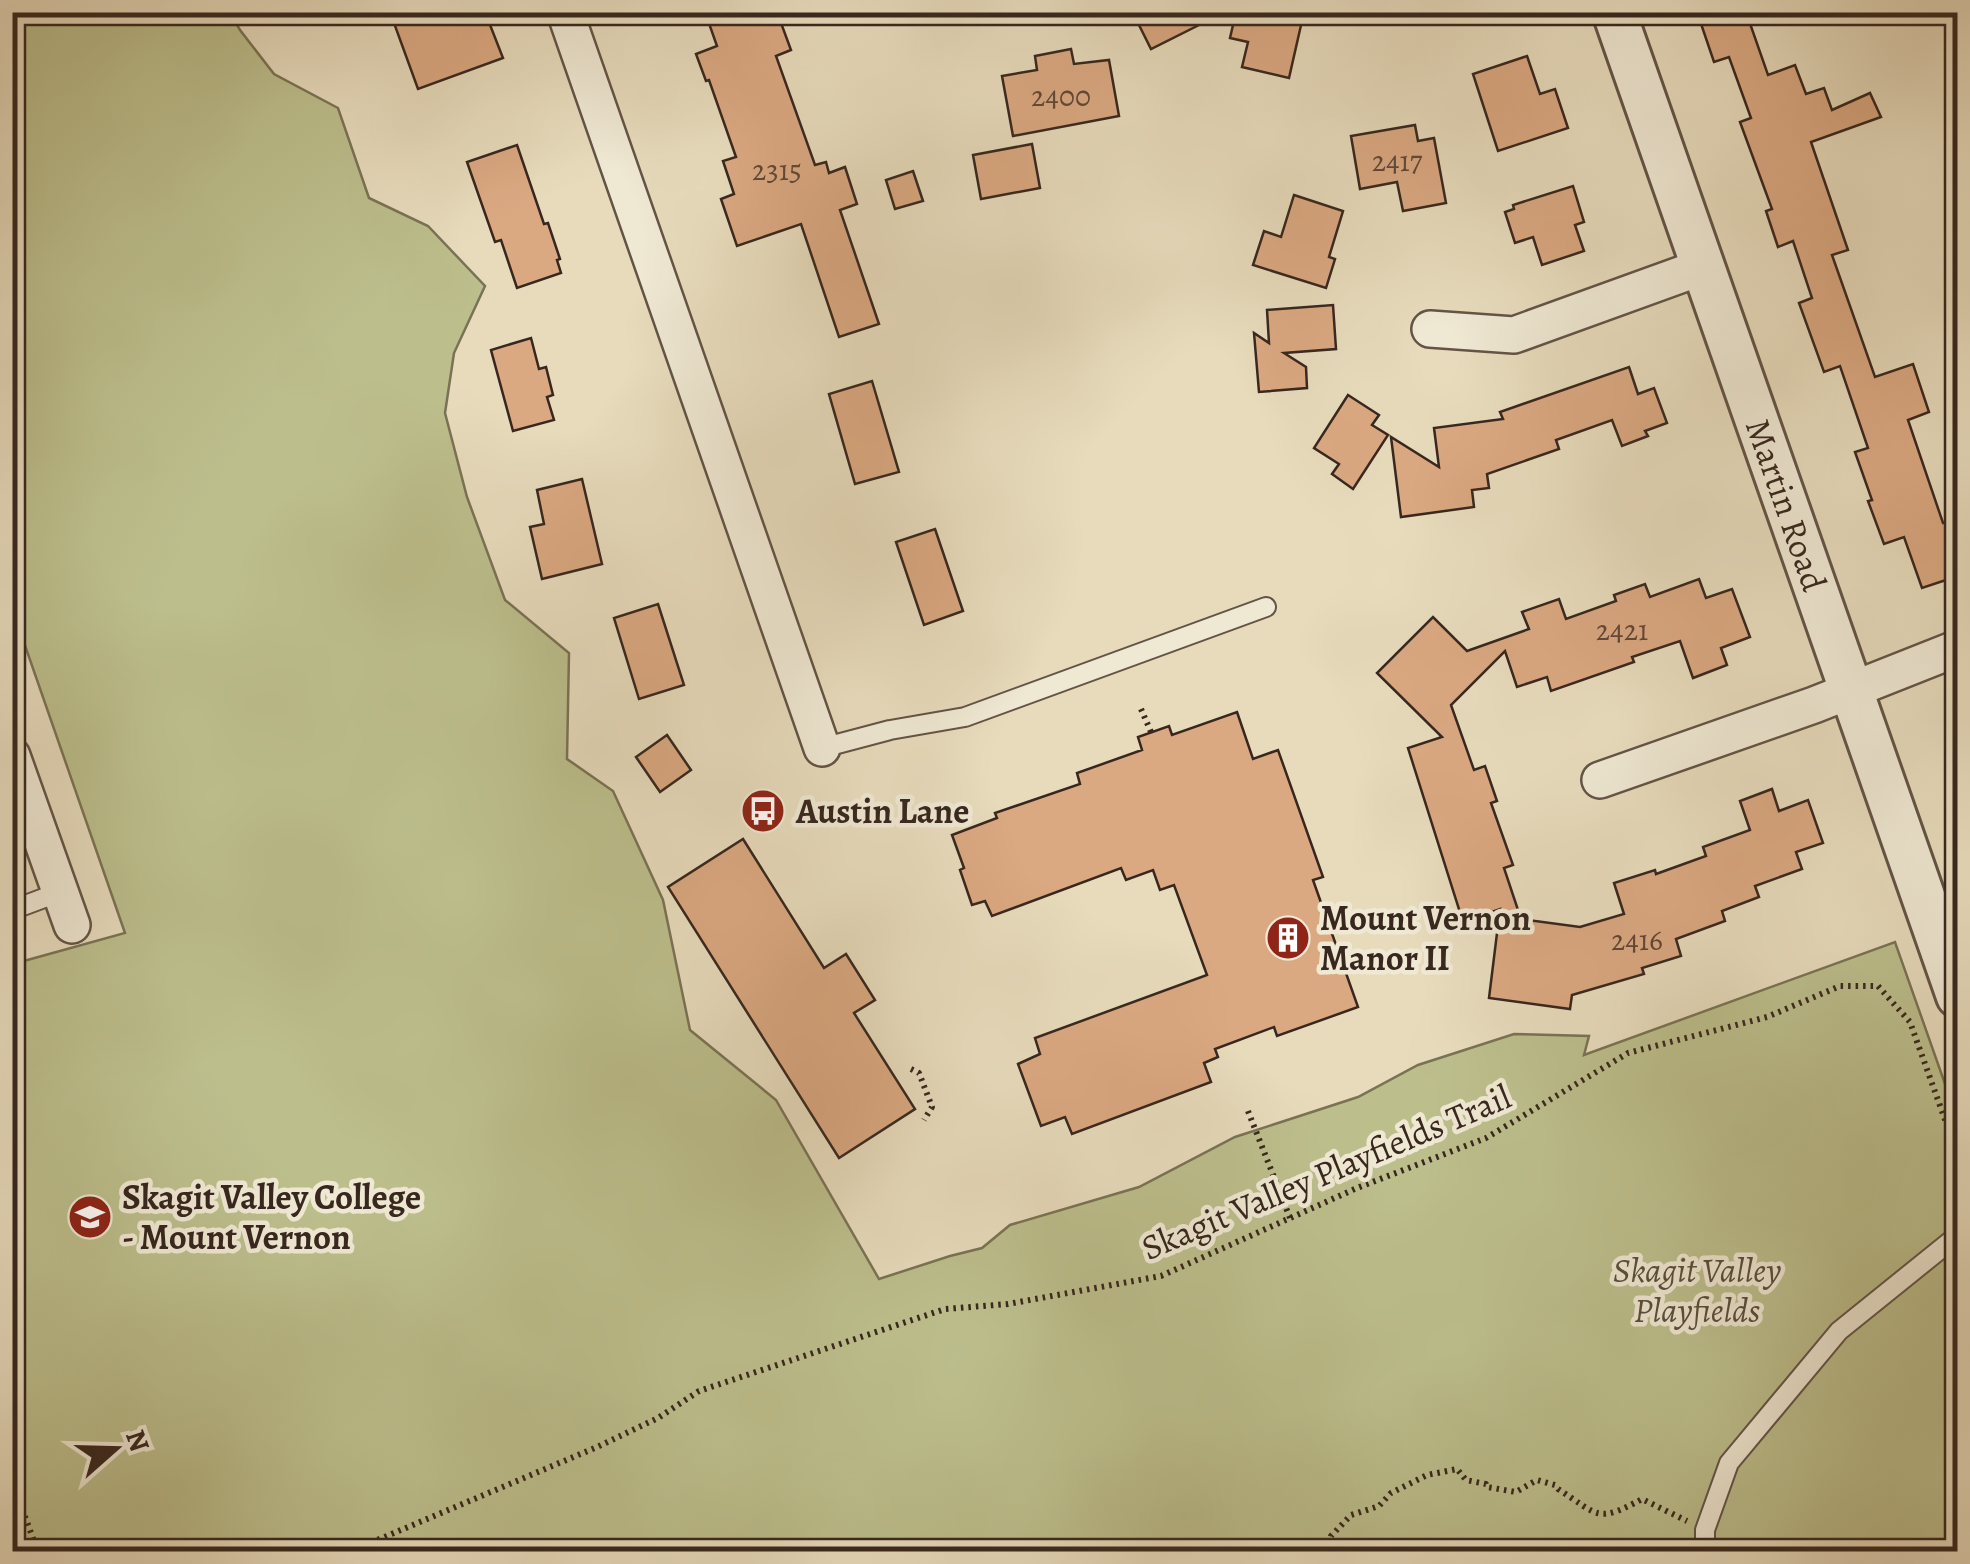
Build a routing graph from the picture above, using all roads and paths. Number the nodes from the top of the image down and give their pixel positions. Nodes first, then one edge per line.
1 (565, 12) edge
2 (1614, 12) edge
3 (1702, 267) junction
4 (1430, 329) dead end
5 (1266, 607) dead end
6 (1958, 648) edge
7 (1852, 690) junction
8 (1142, 708) dead end
9 (1151, 732) dead end
10 (822, 748) joint
11 (12, 756) edge
12 (1600, 780) dead end
13 (60, 892) junction
14 (12, 910) edge
15 (72, 925) dead end
16 (1958, 996) edge
17 (910, 1069) dead end
18 (1248, 1111) dead end
19 (924, 1120) dead end
20 (1958, 1156) edge
21 (1290, 1218) junction
22 (1958, 1235) edge
23 (12, 1481) edge
24 (1705, 1530) junction
25 (375, 1541) junction
26 (1348, 1548) edge
27 (38, 1552) edge
28 (266, 1552) edge
29 (402, 1552) edge
30 (1706, 1552) edge
31 (1720, 1552) edge

1 - 10 street
2 - 3 street, Martin Road
3 - 4 street
3 - 7 street, Martin Road
5 - 10 lane
6 - 7 street
7 - 12 street
7 - 16 street, Martin Road
8 - 9 path
11 - 13 street
13 - 14 lane
13 - 15 street
17 - 19 path
18 - 21 path
20 - 21 path, Skagit Valley Playfields Trail
21 - 25 path, Skagit Valley Playfields Trail
22 - 24 lane
23 - 27 path
24 - 26 path
24 - 30 lane
24 - 31 lane
25 - 28 path, Skagit Valley Playfields Trail
25 - 29 path

